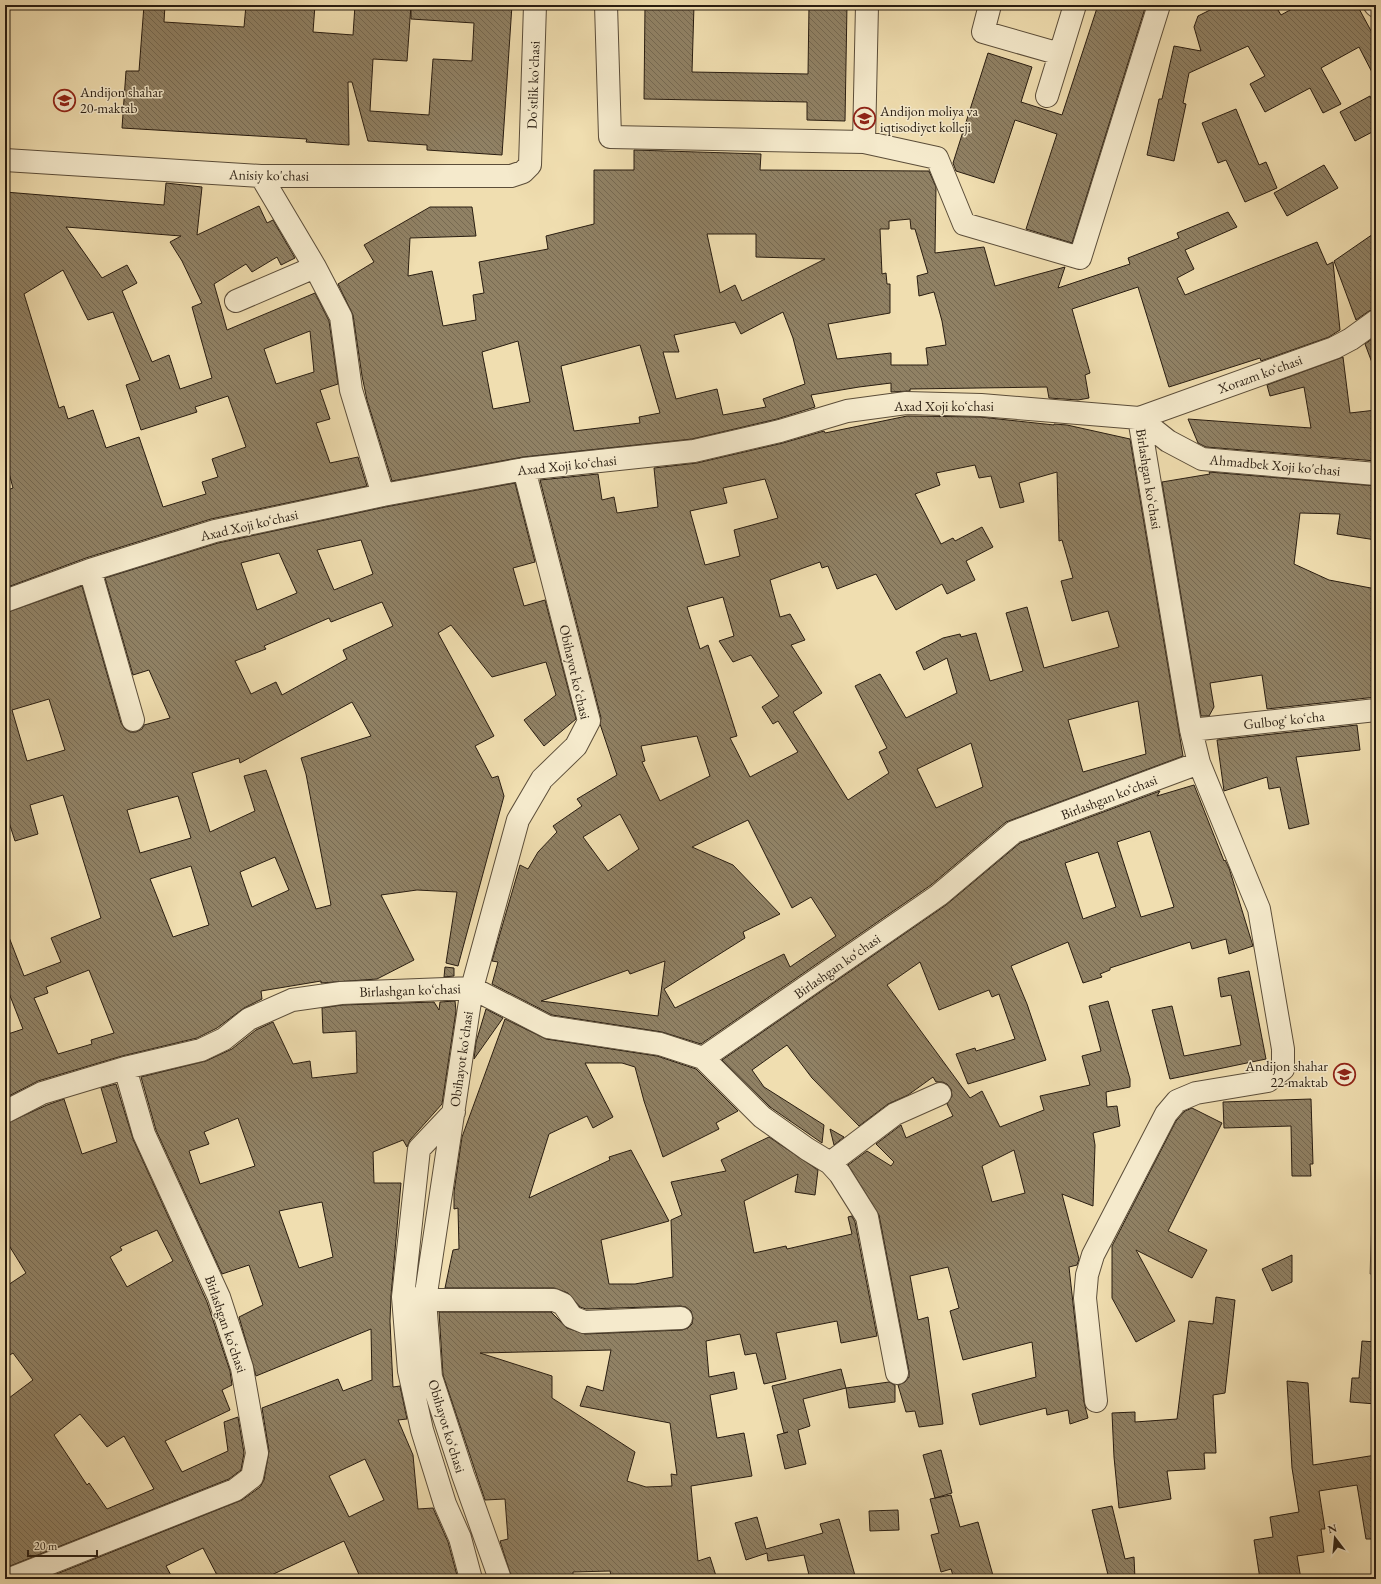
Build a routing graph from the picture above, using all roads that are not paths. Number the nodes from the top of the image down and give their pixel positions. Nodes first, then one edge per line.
1 (536, 5) edge
2 (606, 5) edge
3 (867, 5) edge
4 (990, 5) edge
5 (1075, 5) edge
6 (1159, 5) edge
7 (1060, 54) junction
8 (1047, 96) dead end
9 (864, 142) junction
10 (5, 160) edge
11 (530, 165) joint
12 (261, 176) junction
13 (315, 267) junction
14 (236, 301) dead end
15 (1376, 321) edge
16 (1139, 418) junction
17 (524, 469) junction
18 (1376, 474) edge
19 (383, 495) junction
20 (90, 570) junction
21 (5, 601) edge
22 (1376, 710) edge
23 (133, 720) dead end
24 (1191, 730) junction
25 (1199, 763) junction
26 (472, 988) junction
27 (703, 1058) junction
28 (125, 1068) junction
29 (940, 1094) dead end
30 (5, 1112) edge
31 (454, 1112) junction
32 (830, 1163) junction
33 (402, 1297) junction
34 (425, 1300) junction
35 (681, 1318) dead end
36 (896, 1373) dead end
37 (1096, 1402) dead end
38 (482, 1530) junction
39 (460, 1538) junction
40 (10, 1579) edge
41 (471, 1579) edge
42 (500, 1579) edge

1 - 11 street, Do'stlik ko'chasi
2 - 9 street
3 - 9 street
4 - 7 street
5 - 7 street
6 - 9 street
7 - 8 street
10 - 12 street, Anisiy ko'chasi
11 - 12 street, Anisiy ko'chasi
12 - 13 street
13 - 14 street
13 - 19 street
15 - 16 street, Xorazm koʻchasi
16 - 17 street, Axad Xoji koʻchasi
16 - 18 street, Ahmadbek Xoji ko'chasi
16 - 24 street, Birlashgan koʻchasi
17 - 19 street, Axad Xoji koʻchasi
17 - 26 street, Obihayot koʻchasi
19 - 20 street, Axad Xoji koʻchasi
20 - 21 street, Axad Xoji koʻchasi
20 - 23 street
22 - 24 street, Gulbogʻ koʻcha
24 - 25 street, Birlashgan koʻchasi
25 - 27 street, Birlashgan koʻchasi
25 - 37 street
26 - 27 street, Birlashgan koʻchasi
26 - 28 street, Birlashgan koʻchasi
26 - 31 street, Obihayot koʻchasi
27 - 32 street
28 - 30 street, Birlashgan koʻchasi
28 - 40 street, Birlashgan koʻchasi
29 - 32 street
31 - 33 street
31 - 34 street, Obihayot koʻchasi
32 - 36 street
33 - 34 street
33 - 39 street
34 - 35 street
34 - 38 street, Obihayot koʻchasi
38 - 39 street
38 - 42 street, Obihayot koʻchasi
39 - 41 street

